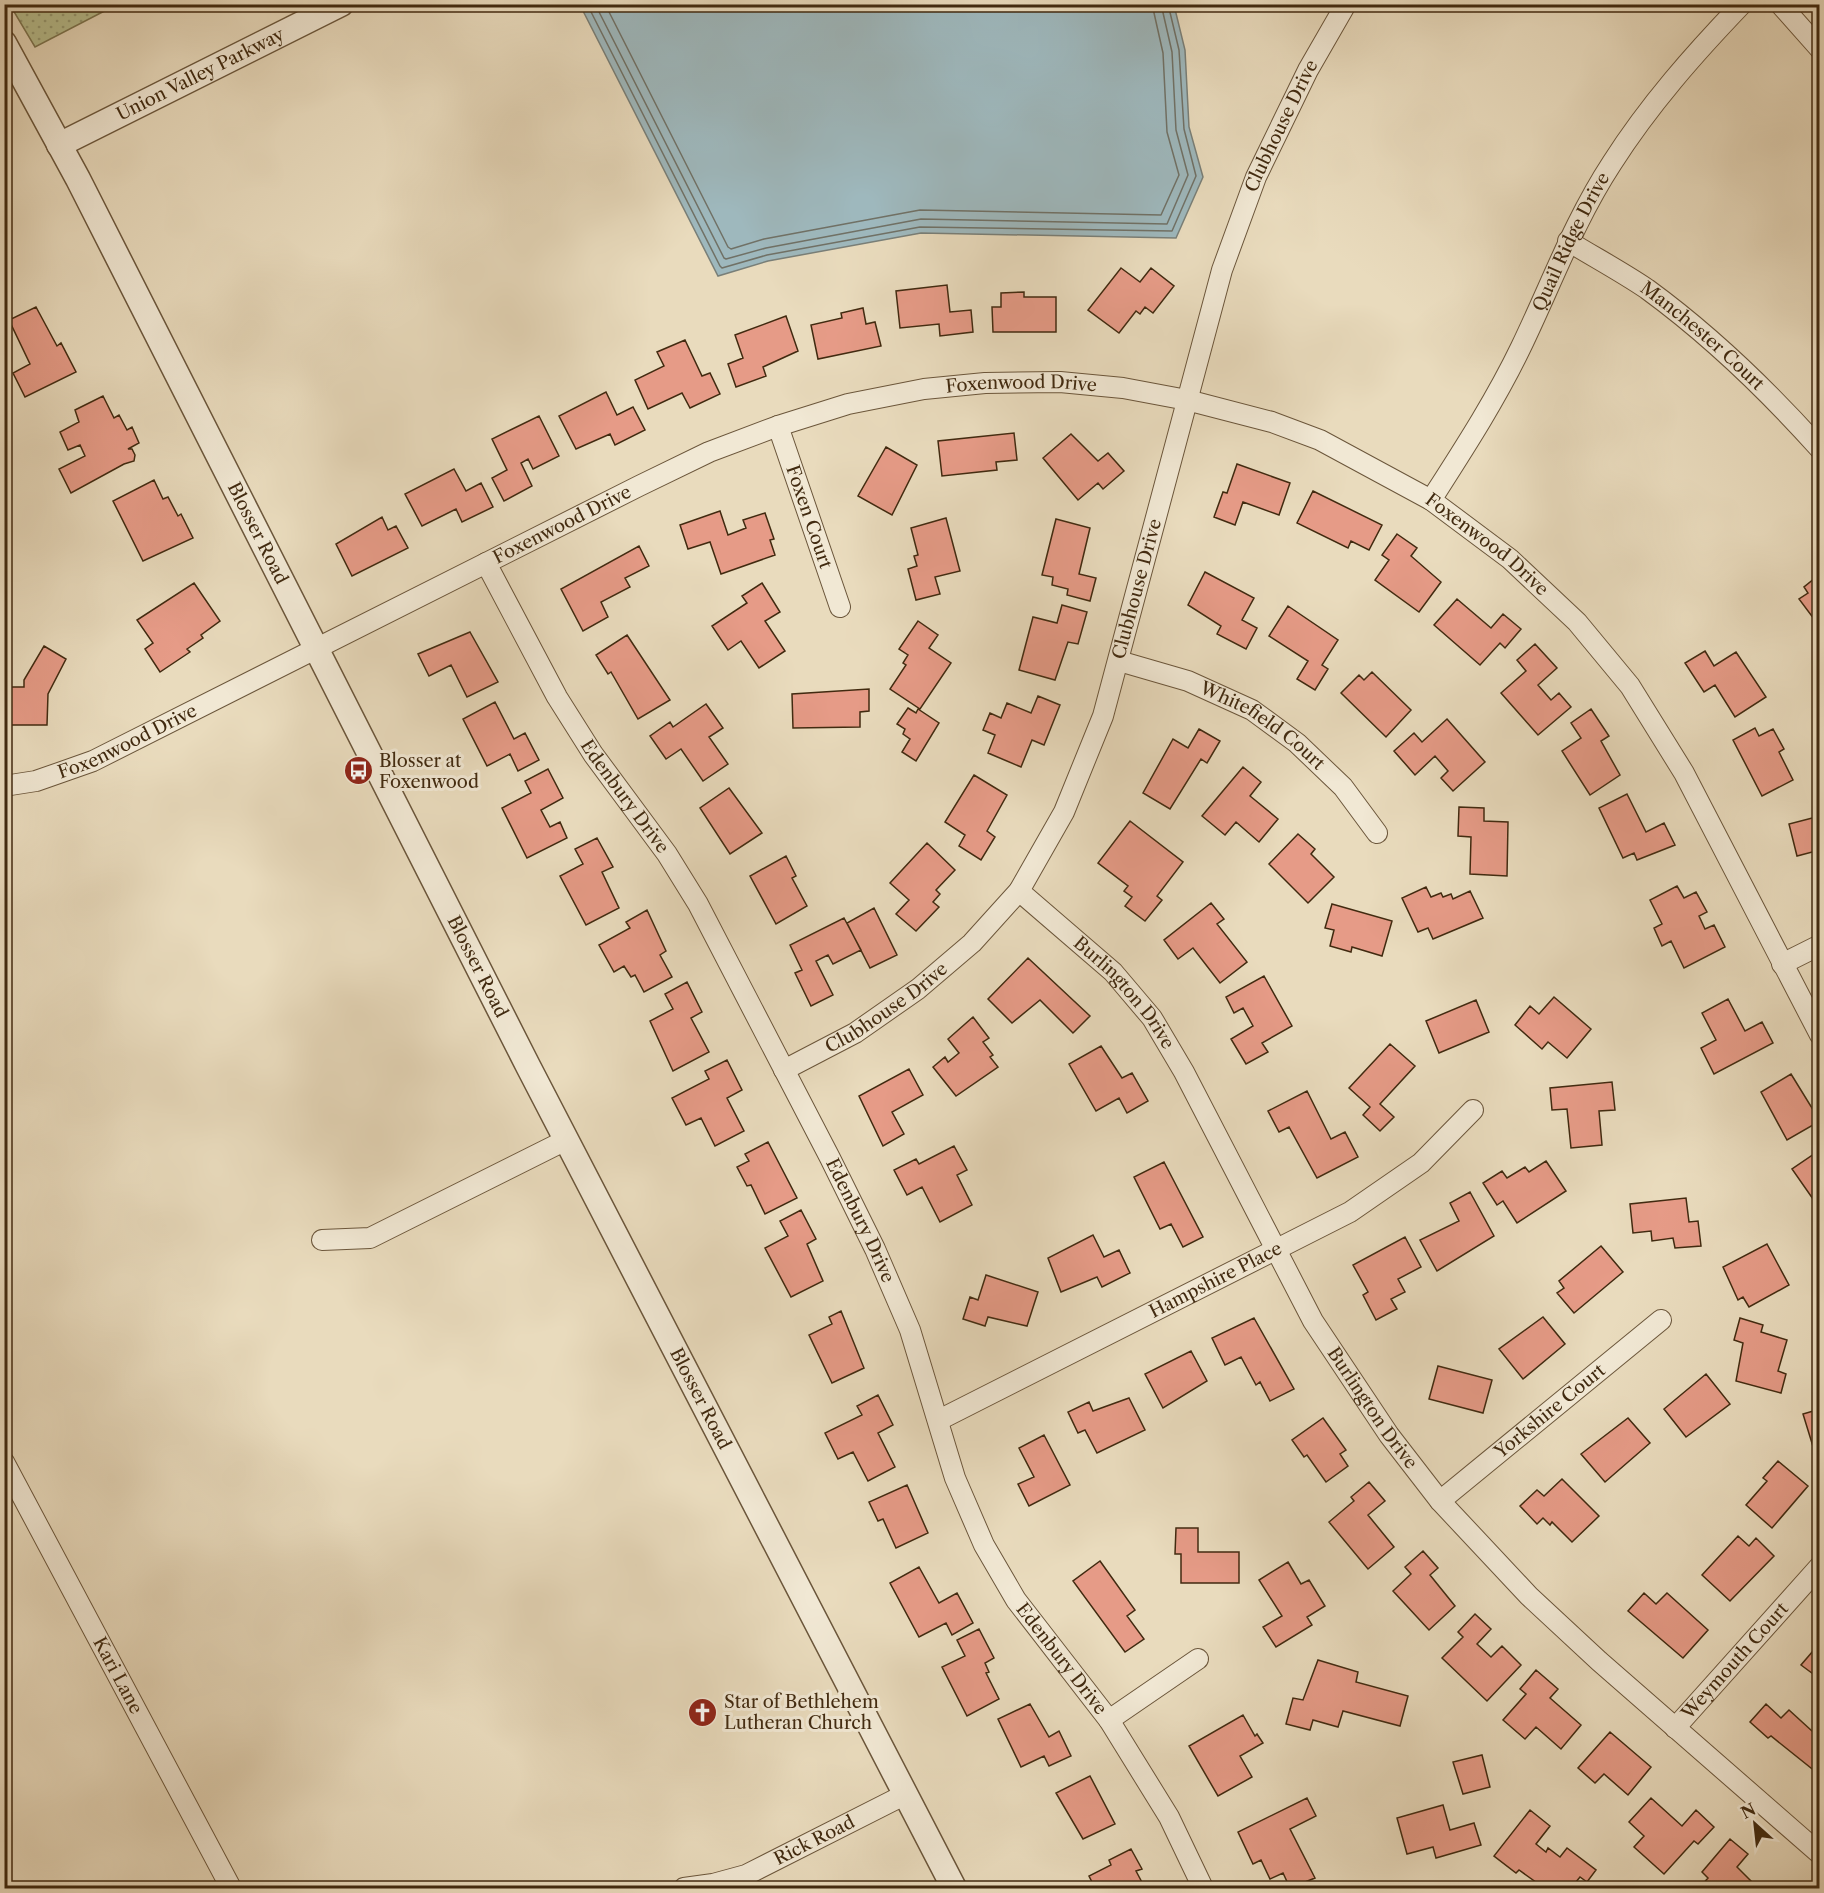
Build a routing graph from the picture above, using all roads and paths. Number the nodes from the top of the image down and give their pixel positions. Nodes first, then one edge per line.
1 (341, 4) edge
2 (1346, 4) edge
3 (1742, 4) edge
4 (1780, 4) edge
5 (4, 43) edge
6 (1820, 49) edge
7 (59, 145) junction
8 (1568, 242) junction
9 (1187, 400) junction
10 (777, 426) junction
11 (1820, 449) edge
12 (1431, 501) junction
13 (486, 563) junction
14 (840, 607) dead end
15 (316, 648) junction
16 (1119, 661) junction
17 (4, 786) edge
18 (1377, 833) dead end
19 (1019, 891) junction
20 (1820, 945) edge
21 (1782, 964) junction
22 (1820, 1035) edge
23 (784, 1070) junction
24 (1473, 1110) dead end
25 (566, 1140) junction
26 (322, 1240) dead end
27 (1276, 1250) junction
28 (1661, 1320) dead end
29 (939, 1420) junction
30 (4, 1462) edge
31 (1440, 1501) junction
32 (1820, 1566) edge
33 (1198, 1659) dead end
34 (1109, 1720) junction
35 (1676, 1728) junction
36 (906, 1794) junction
37 (1820, 1854) edge
38 (231, 1888) edge
39 (684, 1888) edge
40 (954, 1888) edge
41 (1203, 1888) edge

1 - 7 street, Union Valley Parkway
2 - 9 street, Clubhouse Drive
3 - 8 street, Quail Ridge Drive
4 - 6 street
5 - 7 street, Blosser Road
7 - 15 street, Blosser Road
8 - 11 street, Manchester Court
8 - 12 street, Quail Ridge Drive
9 - 10 street, Foxenwood Drive
9 - 12 street, Foxenwood Drive
9 - 16 street, Clubhouse Drive
10 - 13 street, Foxenwood Drive
10 - 14 street, Foxen Court
12 - 21 street, Foxenwood Drive
13 - 15 street, Foxenwood Drive
13 - 23 street, Edenbury Drive
15 - 17 street, Foxenwood Drive
15 - 25 street, Blosser Road
16 - 18 street, Whitefield Court
16 - 19 street, Clubhouse Drive
19 - 23 street, Clubhouse Drive
19 - 27 street, Burlington Drive
20 - 21 street
21 - 22 street, Foxenwood Drive
23 - 29 street, Edenbury Drive
24 - 27 street, Hampshire Place
25 - 26 street
25 - 36 street, Blosser Road
27 - 29 street, Hampshire Place
27 - 31 street, Burlington Drive
28 - 31 street, Yorkshire Court
29 - 34 street, Edenbury Drive
30 - 38 street, Kari Lane
31 - 35 street, Burlington Drive
32 - 35 street, Weymouth Court
33 - 34 street
34 - 41 street, Edenbury Drive
35 - 37 street, Burlington Drive
36 - 39 street, Rick Road
36 - 40 street, Blosser Road

